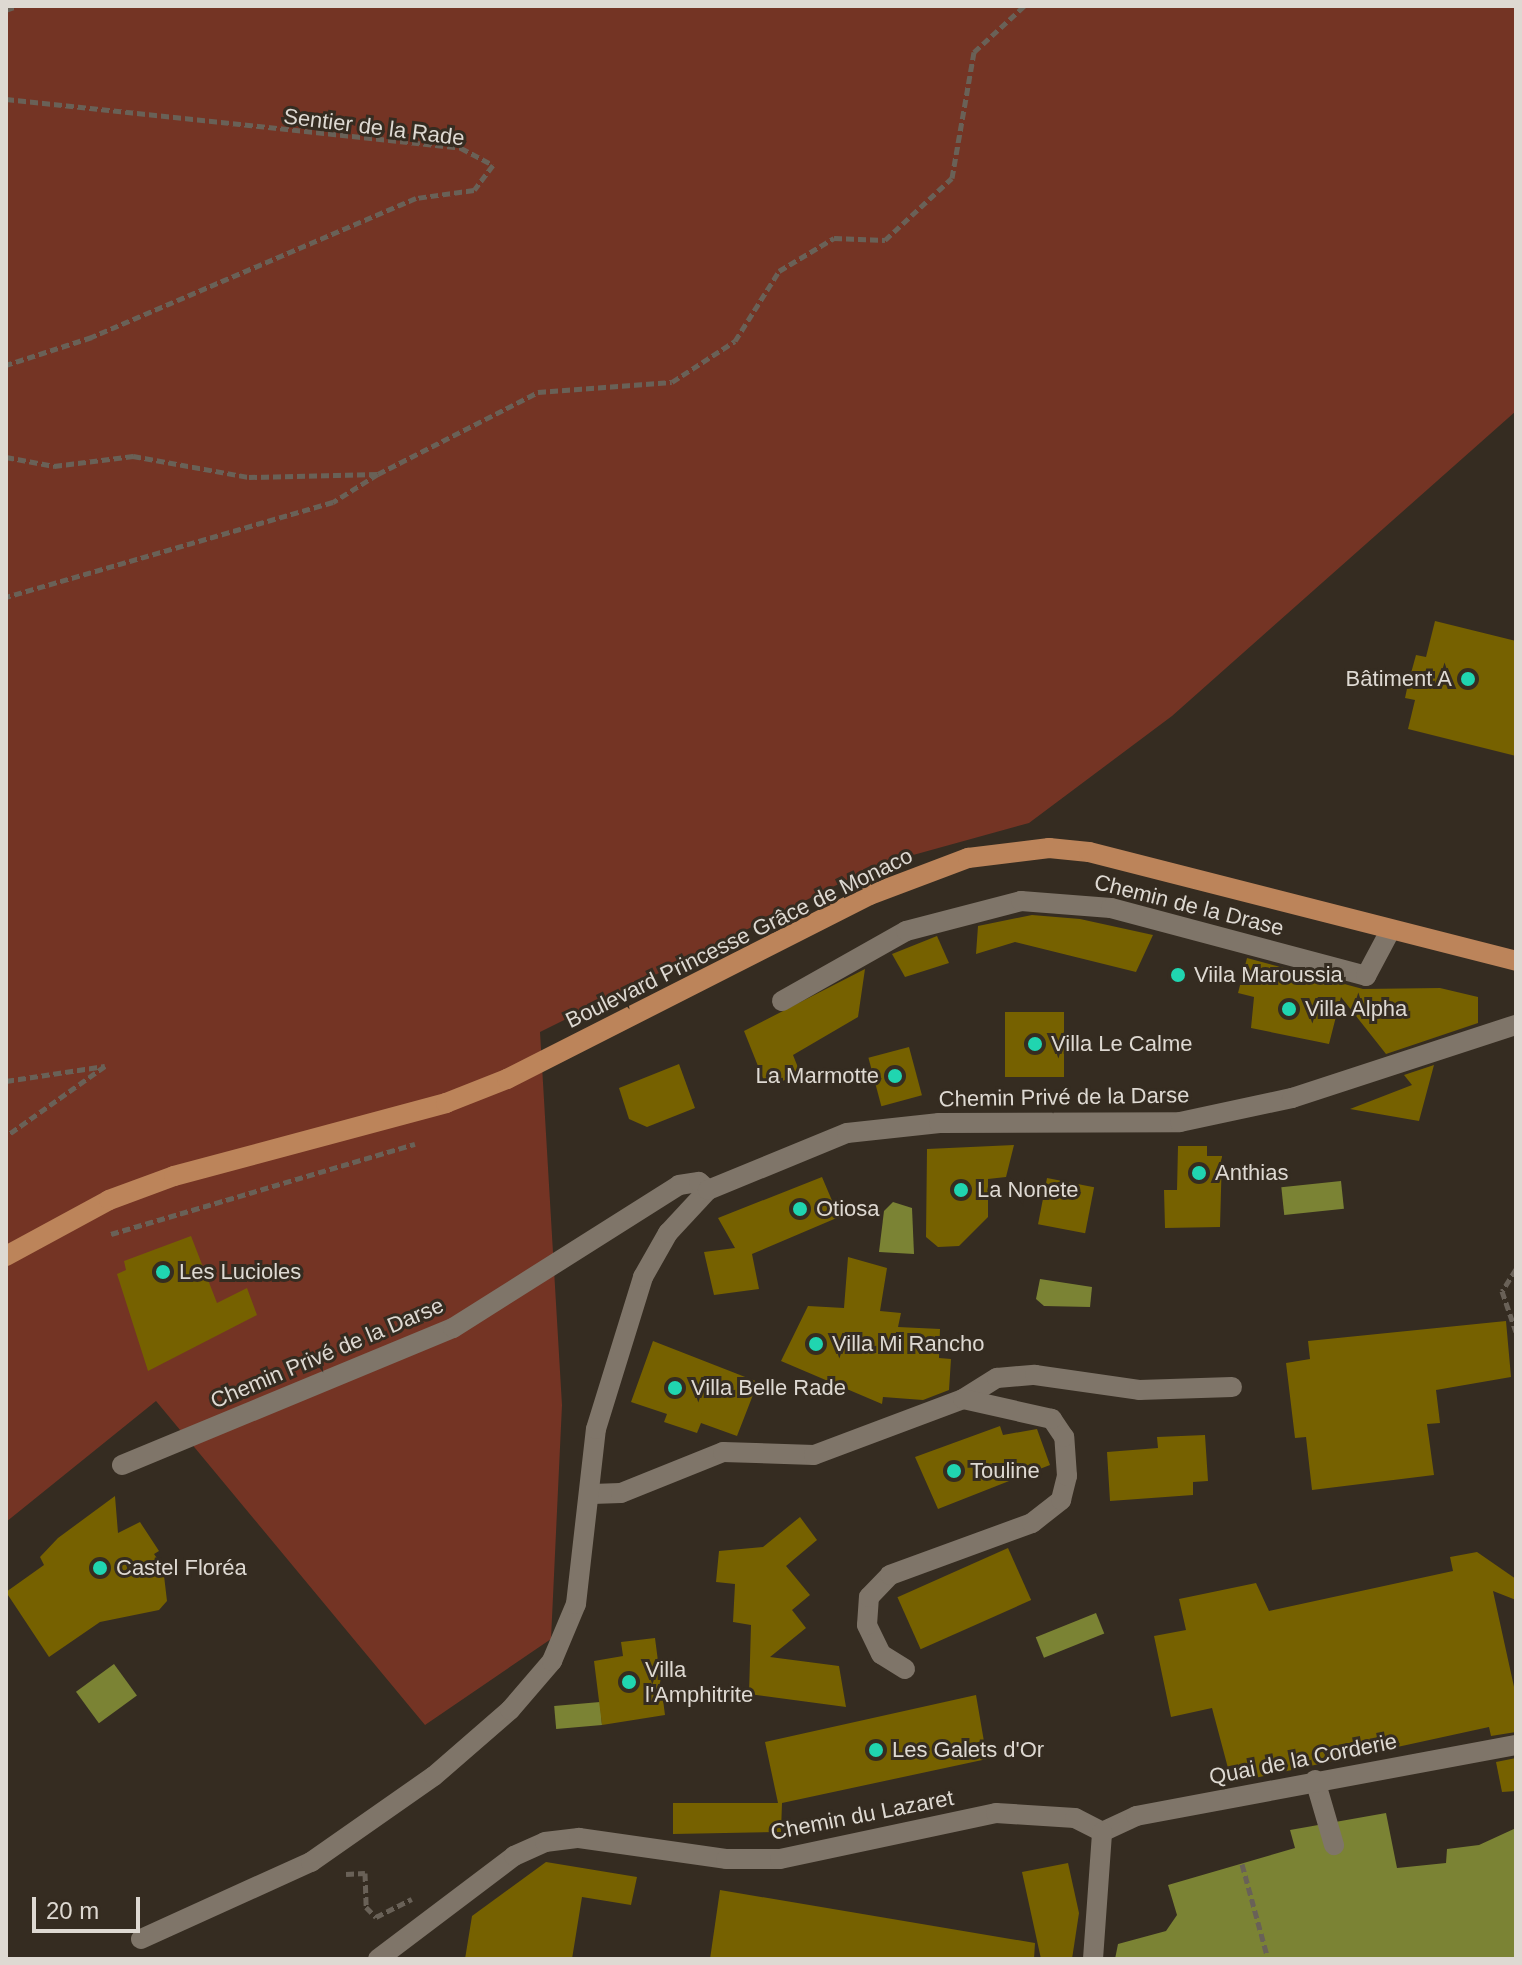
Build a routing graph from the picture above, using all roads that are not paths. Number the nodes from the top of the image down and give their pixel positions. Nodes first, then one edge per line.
1 (1389, 933) junction
2 (1516, 961) edge
3 (782, 1001) dead end
4 (1516, 1025) edge
5 (708, 1190) junction
6 (6, 1256) edge
7 (1232, 1387) dead end
8 (963, 1399) junction
9 (122, 1465) dead end
10 (592, 1494) junction
11 (905, 1669) dead end
12 (1516, 1745) edge
13 (1315, 1780) junction
14 (1102, 1832) junction
15 (1334, 1845) dead end
16 (141, 1939) dead end
17 (378, 1959) edge
18 (1093, 1959) edge

1 - 2 main road, Boulevard Princesse Grâce de Monaco
1 - 3 street, Chemin de la Drase
1 - 6 main road, Boulevard Princesse Grâce de Monaco
4 - 5 street, Chemin Privé de la Darse
5 - 9 street, Chemin Privé de la Darse
5 - 10 street, Chemin Privé de la Darse
7 - 8 street
8 - 10 street
8 - 11 street
10 - 16 street, Chemin Privé de la Darse
12 - 13 street, Quai de la Corderie
13 - 14 street, Quai de la Corderie
13 - 15 street
14 - 17 street, Chemin du Lazaret
14 - 18 street

